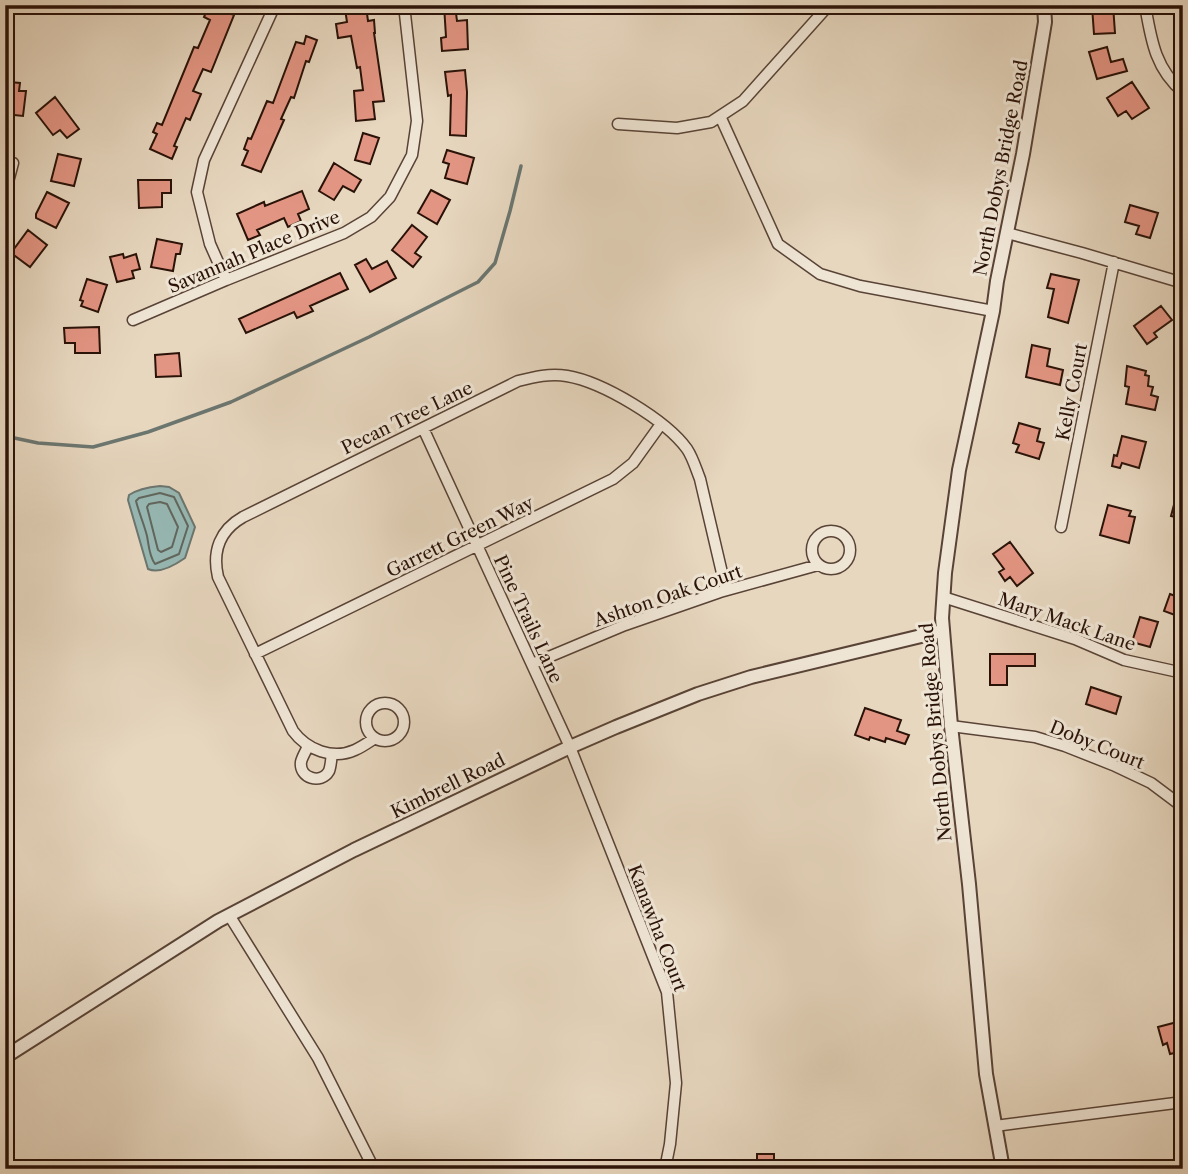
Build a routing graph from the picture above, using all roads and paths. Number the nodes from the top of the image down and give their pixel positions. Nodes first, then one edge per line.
1 (275, 5) edge
2 (404, 5) edge
3 (829, 5) edge
4 (1044, 5) edge
5 (1145, 5) edge
6 (1183, 92) edge
7 (720, 116) junction
8 (618, 124) dead end
9 (13, 163) dead end
10 (5, 193) edge
11 (1007, 233) junction
12 (1114, 262) junction
13 (226, 280) junction
14 (1183, 283) edge
15 (993, 312) junction
16 (133, 320) dead end
17 (661, 424) junction
18 (423, 428) junction
19 (1061, 527) dead end
20 (478, 547) junction
21 (818, 565) dead end
22 (726, 590) junction
23 (943, 597) junction
24 (942, 631) junction
25 (255, 654) junction
26 (532, 664) junction
27 (1183, 673) edge
28 (951, 726) junction
29 (375, 738) dead end
30 (308, 746) junction
31 (570, 747) junction
32 (332, 754) junction
33 (1183, 807) edge
34 (229, 915) junction
35 (7, 1051) edge
36 (1183, 1102) edge
37 (995, 1126) junction
38 (374, 1169) edge
39 (665, 1169) edge
40 (1003, 1169) edge

1 - 13 street
2 - 13 street, Savannah Place Drive
3 - 7 street
4 - 11 street, North Dobys Bridge Road
5 - 6 street
7 - 8 street
7 - 15 street
9 - 10 street
11 - 12 street
11 - 15 street, North Dobys Bridge Road
12 - 14 street
12 - 19 street, Kelly Court
13 - 16 street, Savannah Place Drive
15 - 23 street, North Dobys Bridge Road
17 - 18 street, Pecan Tree Lane
17 - 20 street, Garrett Green Way
17 - 22 street, Pecan Tree Lane
18 - 20 street, Pine Trails Lane
18 - 25 street, Pecan Tree Lane
20 - 25 street, Garrett Green Way
20 - 26 street, Pine Trails Lane
21 - 22 street, Ashton Oak Court
22 - 26 street, Ashton Oak Court
23 - 24 street, North Dobys Bridge Road
23 - 27 street, Mary Mack Lane
24 - 28 street, North Dobys Bridge Road
24 - 31 street, Kimbrell Road
25 - 30 street, Pecan Tree Lane
26 - 31 street, Pine Trails Lane
28 - 33 street, Doby Court
28 - 37 street, North Dobys Bridge Road
29 - 32 street
30 - 32 street
30 - 32 street
31 - 34 street, Kimbrell Road
31 - 39 street, Kanawha Court
34 - 35 street, Kimbrell Road
34 - 38 street
36 - 37 street
37 - 40 street, North Dobys Bridge Road

